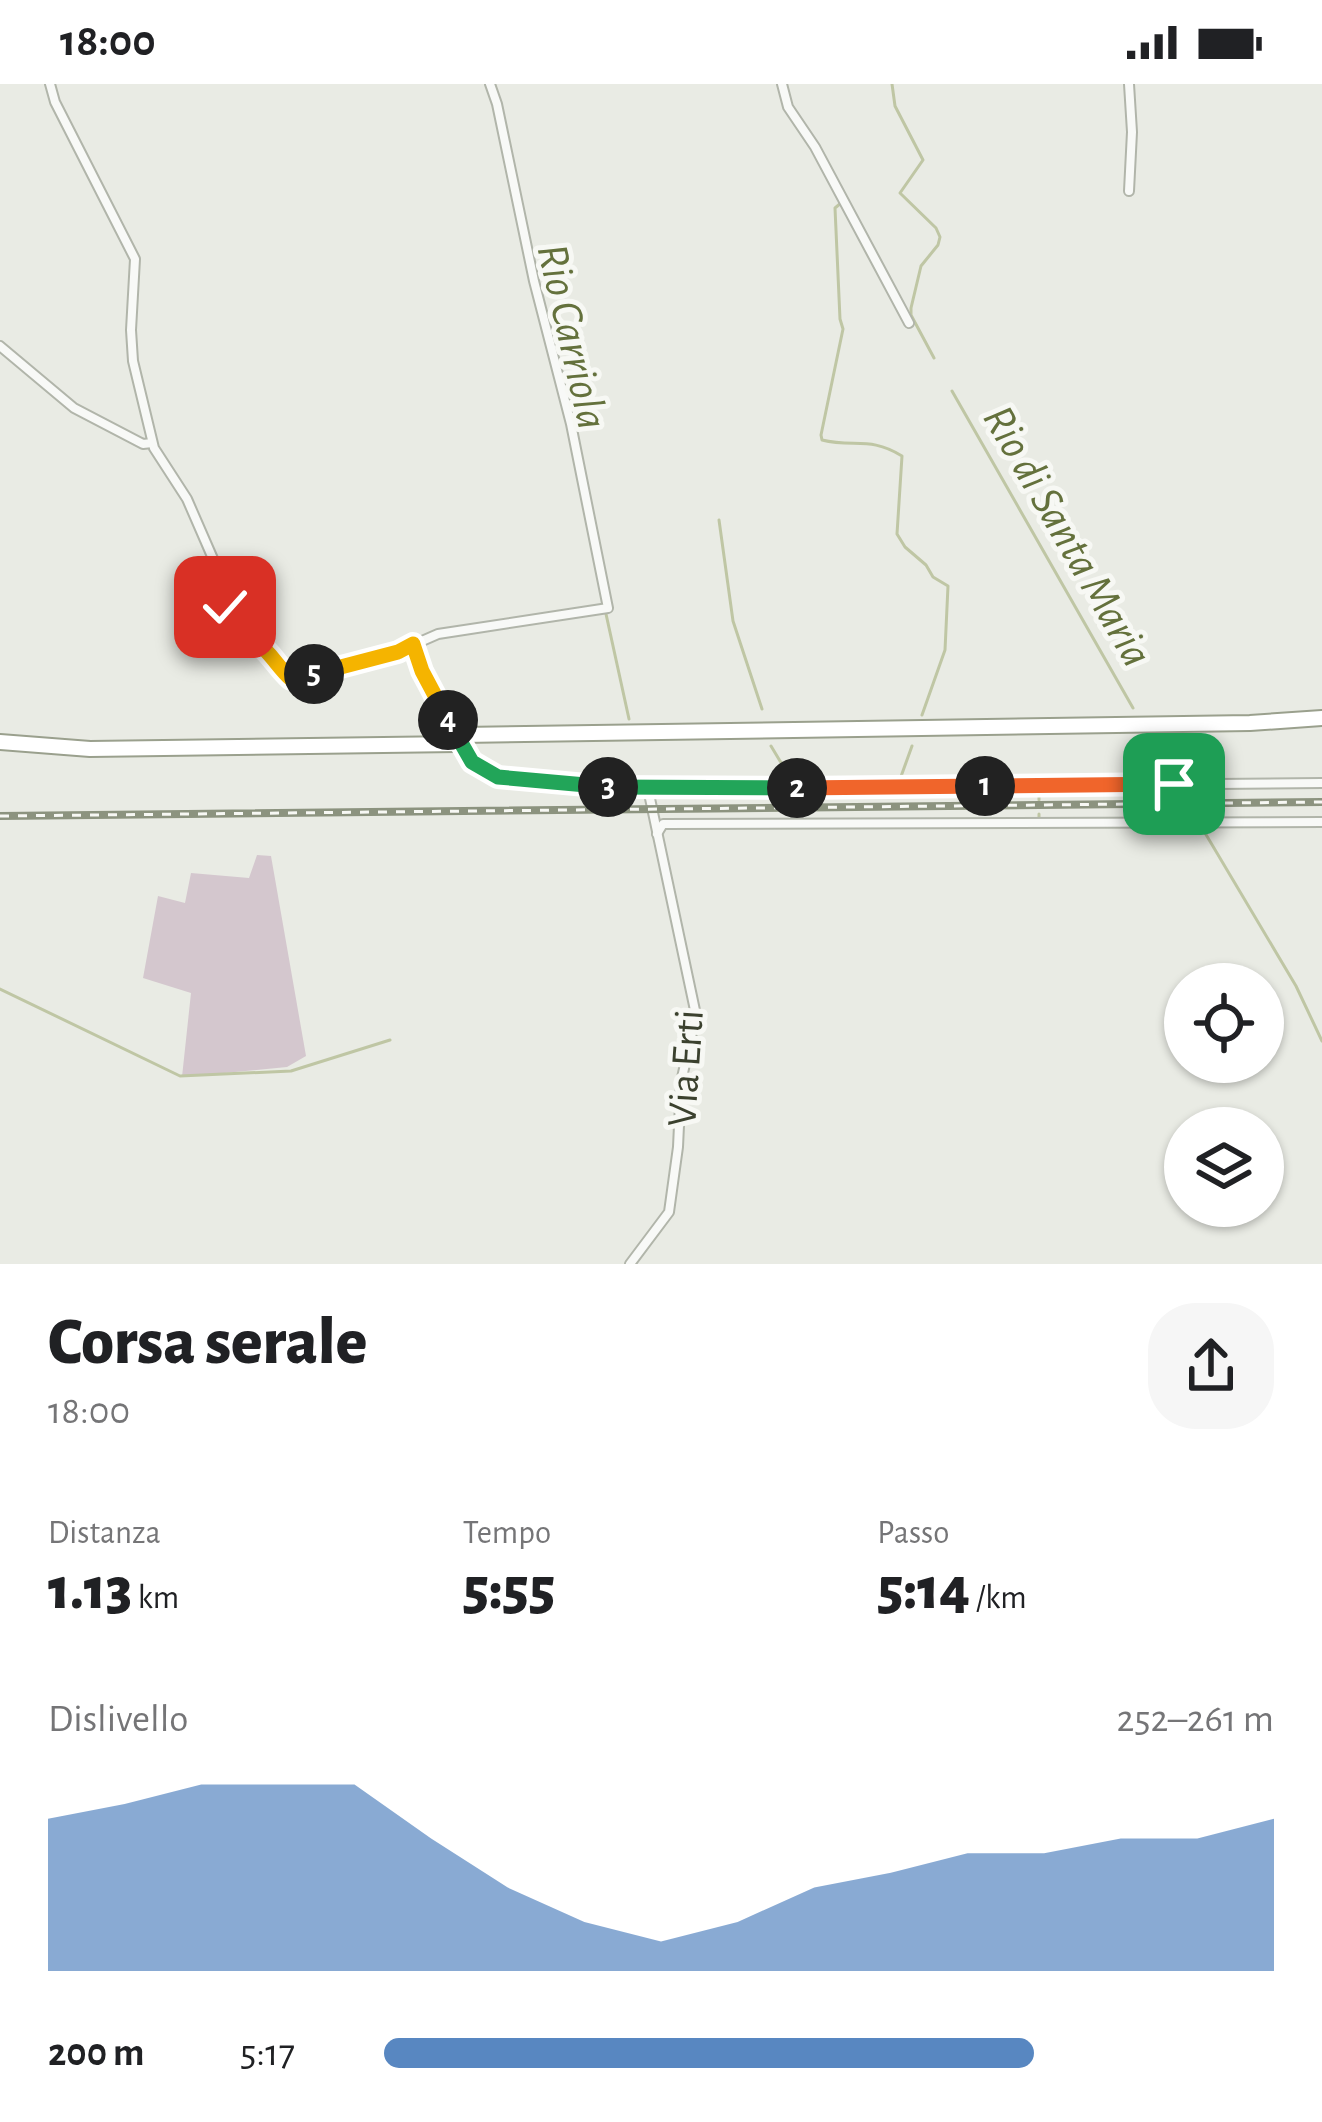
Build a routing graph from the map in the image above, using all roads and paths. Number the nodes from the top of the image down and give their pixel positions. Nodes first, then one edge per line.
1 (50, 84) edge
2 (490, 84) edge
3 (782, 84) edge
4 (1129, 84) edge
5 (1129, 191) dead end
6 (908, 323) dead end
7 (0, 346) edge
8 (152, 443) junction
9 (413, 644) junction
10 (1322, 722) edge
11 (0, 738) edge
12 (1322, 783) edge
13 (648, 789) junction
14 (1322, 822) edge
15 (657, 834) junction
16 (630, 1264) edge

1 - 8 street
2 - 9 street
3 - 6 street
4 - 5 street
7 - 8 street
8 - 9 street
9 - 13 street, bridge
10 - 11 highway
12 - 13 street
13 - 15 street, Via Erti
14 - 15 street
15 - 16 street, Via Erti

